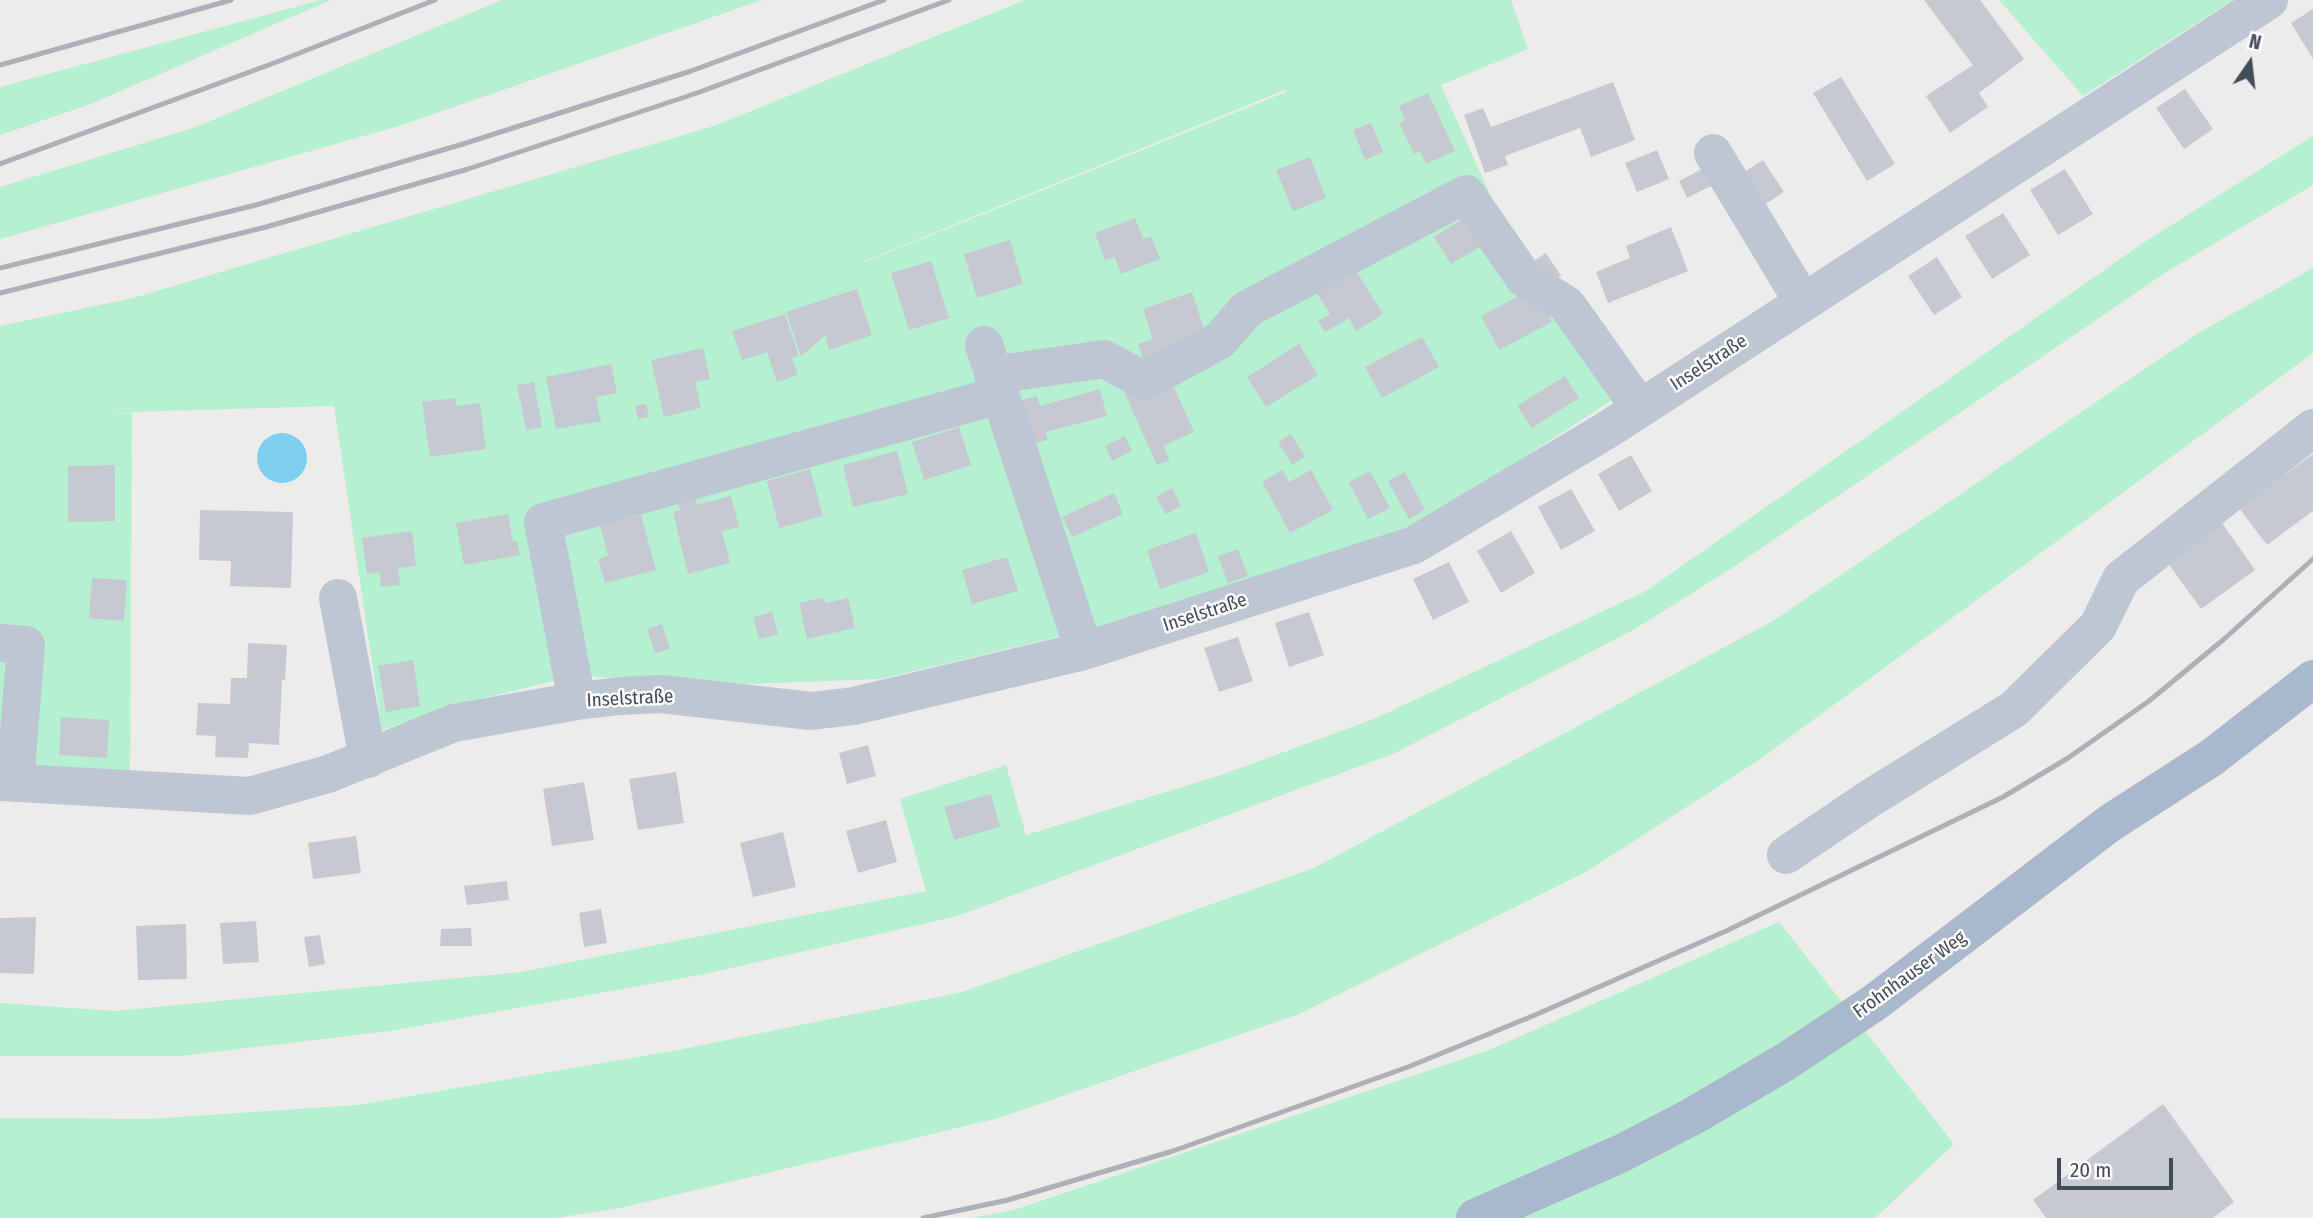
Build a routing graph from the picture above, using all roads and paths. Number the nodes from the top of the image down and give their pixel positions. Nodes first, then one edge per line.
1 (2269, 0) edge
2 (1713, 153) dead end
3 (1803, 302) junction
4 (993, 372) junction
5 (1640, 408) junction
6 (2313, 429) edge
7 (338, 598) dead end
8 (0, 643) edge
9 (1084, 651) junction
10 (2313, 679) edge
11 (577, 701) junction
12 (368, 759) junction
13 (7, 782) edge
14 (1786, 855) dead end
15 (1475, 1218) edge

1 - 3 street, Inselstraße
2 - 3 street
3 - 5 street, Inselstraße
4 - 5 street
4 - 9 street
4 - 11 street
5 - 9 street, Inselstraße
6 - 14 street
7 - 12 street
8 - 13 street
9 - 11 street, Inselstraße
10 - 15 main road, Frohnhauser Weg
11 - 12 street, Inselstraße
12 - 13 street, Inselstraße

